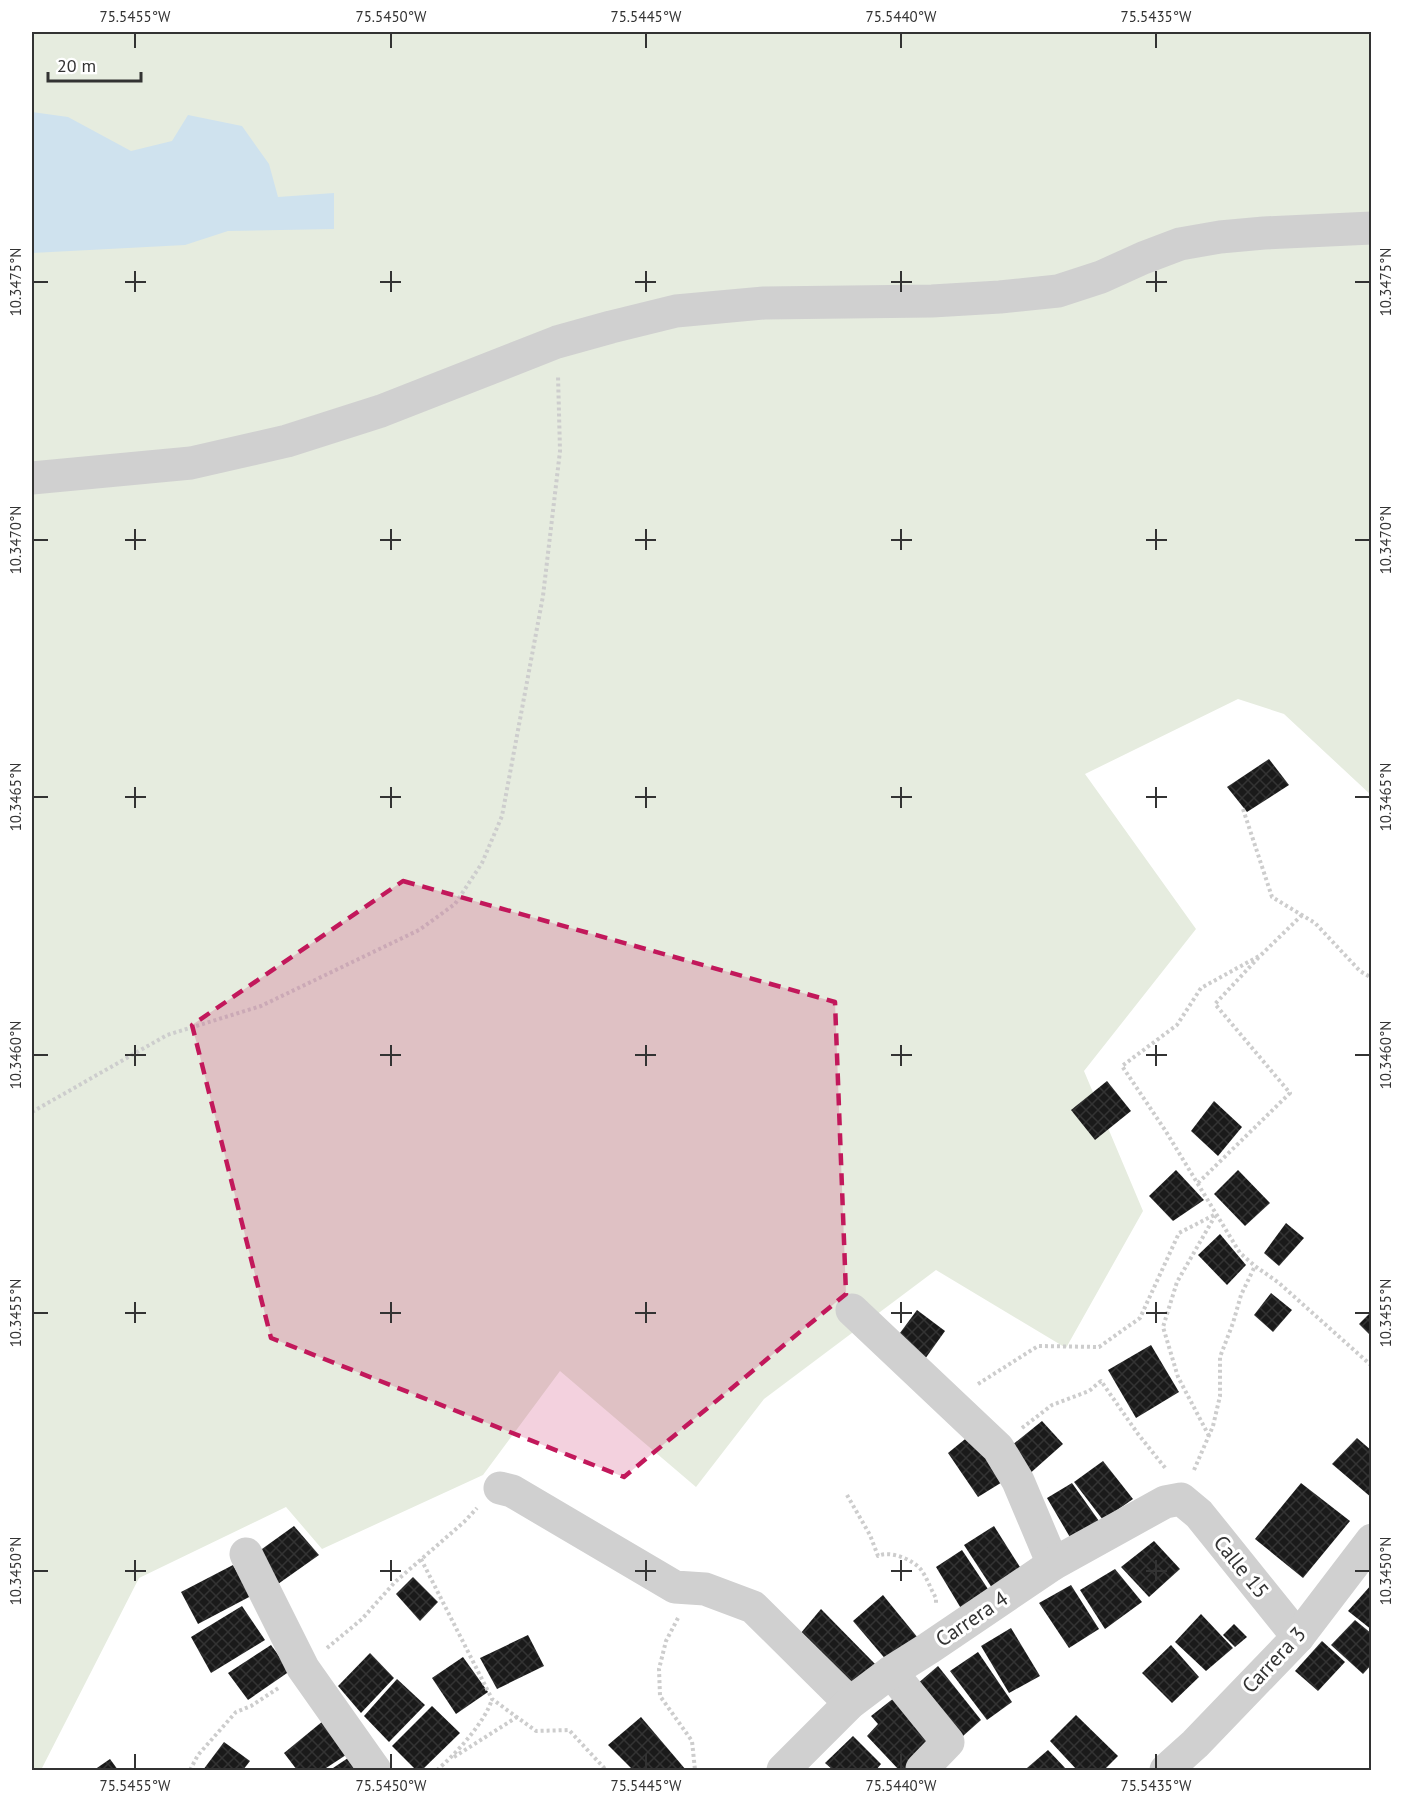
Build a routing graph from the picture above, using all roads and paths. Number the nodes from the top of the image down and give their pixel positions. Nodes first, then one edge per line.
1 (1371, 228) edge
2 (557, 342) junction
3 (32, 478) edge
4 (1243, 809) dead end
5 (1302, 915) junction
6 (1262, 955) junction
7 (1371, 978) edge
8 (32, 1112) edge
9 (1198, 1184) junction
10 (1216, 1214) junction
11 (1255, 1266) junction
12 (852, 1310) dead end
13 (1371, 1366) edge
14 (948, 1402) junction
15 (1209, 1437) junction
16 (998, 1448) junction
17 (500, 1488) joint
18 (847, 1495) dead end
19 (1181, 1499) junction
20 (1371, 1540) edge
21 (246, 1554) dead end
22 (421, 1559) junction
23 (1053, 1564) junction
24 (705, 1589) junction
25 (1298, 1637) junction
26 (929, 1648) junction
27 (303, 1668) junction
28 (891, 1672) junction
29 (492, 1699) junction
30 (850, 1703) junction
31 (517, 1717) junction
32 (450, 1759) junction
33 (190, 1770) edge
34 (375, 1770) edge
35 (437, 1770) edge
36 (606, 1770) edge
37 (695, 1770) edge
38 (783, 1770) edge
39 (923, 1770) edge
40 (1166, 1770) edge

1 - 2 street
2 - 3 street
2 - 8 path
4 - 5 path
5 - 6 path
5 - 7 path
6 - 9 path
6 - 9 path
9 - 10 path
10 - 11 path
10 - 14 path
10 - 15 path
11 - 13 path
11 - 15 path
12 - 14 street
14 - 16 street
15 - 19 path
16 - 19 path
16 - 23 street
17 - 22 path
17 - 24 street
18 - 26 path
19 - 23 street, Carrera 4
19 - 25 street, Calle 15
20 - 25 street, Carrera 3
21 - 27 street
22 - 27 path
22 - 29 path
23 - 26 street, Carrera 4
24 - 30 street
24 - 37 path
25 - 40 street, Carrera 3
26 - 28 street, Carrera 4
27 - 33 path
27 - 34 street
28 - 30 street, Carrera 4
28 - 39 street
29 - 31 path
29 - 32 path
30 - 38 street, Carrera 4
31 - 32 path
31 - 36 path
32 - 35 path

